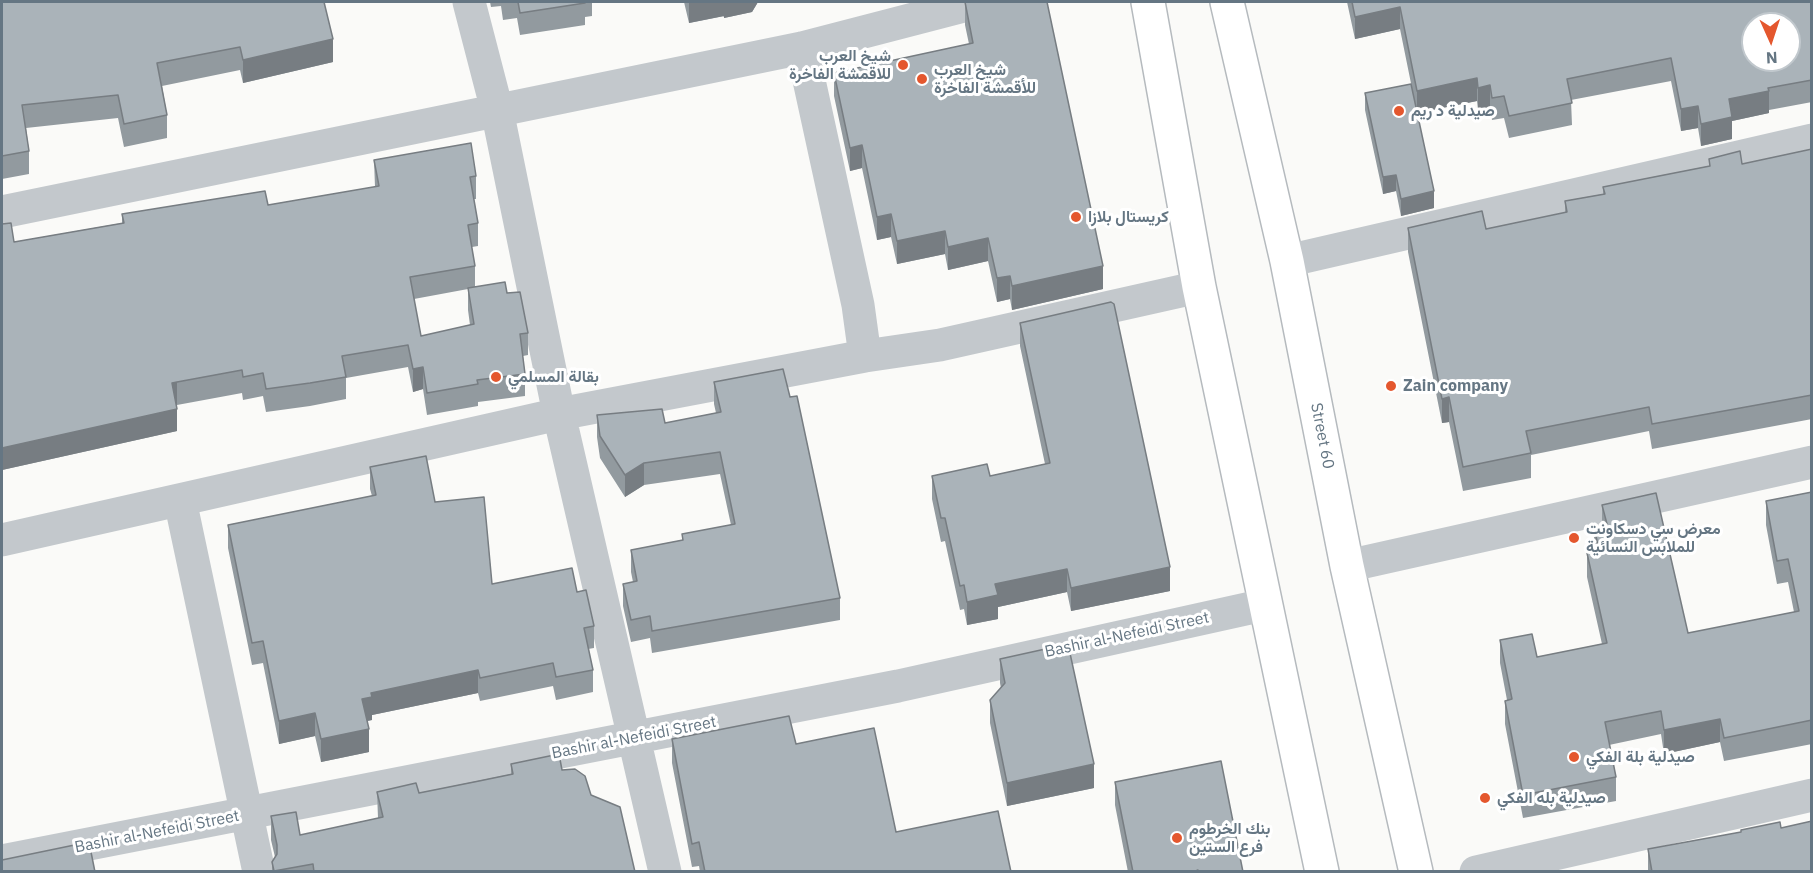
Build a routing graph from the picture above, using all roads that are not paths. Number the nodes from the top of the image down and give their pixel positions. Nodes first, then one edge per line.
1 (469, 2) edge
2 (979, 2) edge
3 (1148, 2) edge
4 (1227, 2) edge
5 (802, 48) junction
6 (496, 110) junction
7 (1812, 140) edge
8 (2, 212) edge
9 (1287, 261) junction
10 (1199, 287) junction
11 (865, 356) junction
12 (559, 414) junction
13 (1812, 462) edge
14 (180, 500) junction
15 (2, 540) edge
16 (1347, 566) junction
17 (1264, 605) junction
18 (635, 738) junction
19 (1812, 795) edge
20 (246, 815) junction
21 (2, 861) edge
22 (259, 872) edge
23 (665, 872) edge
24 (1322, 872) edge
25 (1416, 872) edge
26 (1476, 872) edge

1 - 6 street
2 - 5 street
3 - 10 main road
4 - 9 main road, Street 60
5 - 6 street
5 - 11 street
6 - 8 street
6 - 12 street
7 - 9 street
9 - 16 main road, Street 60
10 - 11 street
10 - 17 main road
11 - 12 street
12 - 14 street
12 - 18 street
13 - 16 street
14 - 15 street
14 - 20 street
16 - 25 main road, Street 60
17 - 18 street, Bashir al-Nefeidi Street
17 - 24 main road
18 - 20 street, Bashir al-Nefeidi Street
18 - 23 street
19 - 26 street
20 - 21 street, Bashir al-Nefeidi Street
20 - 22 street

